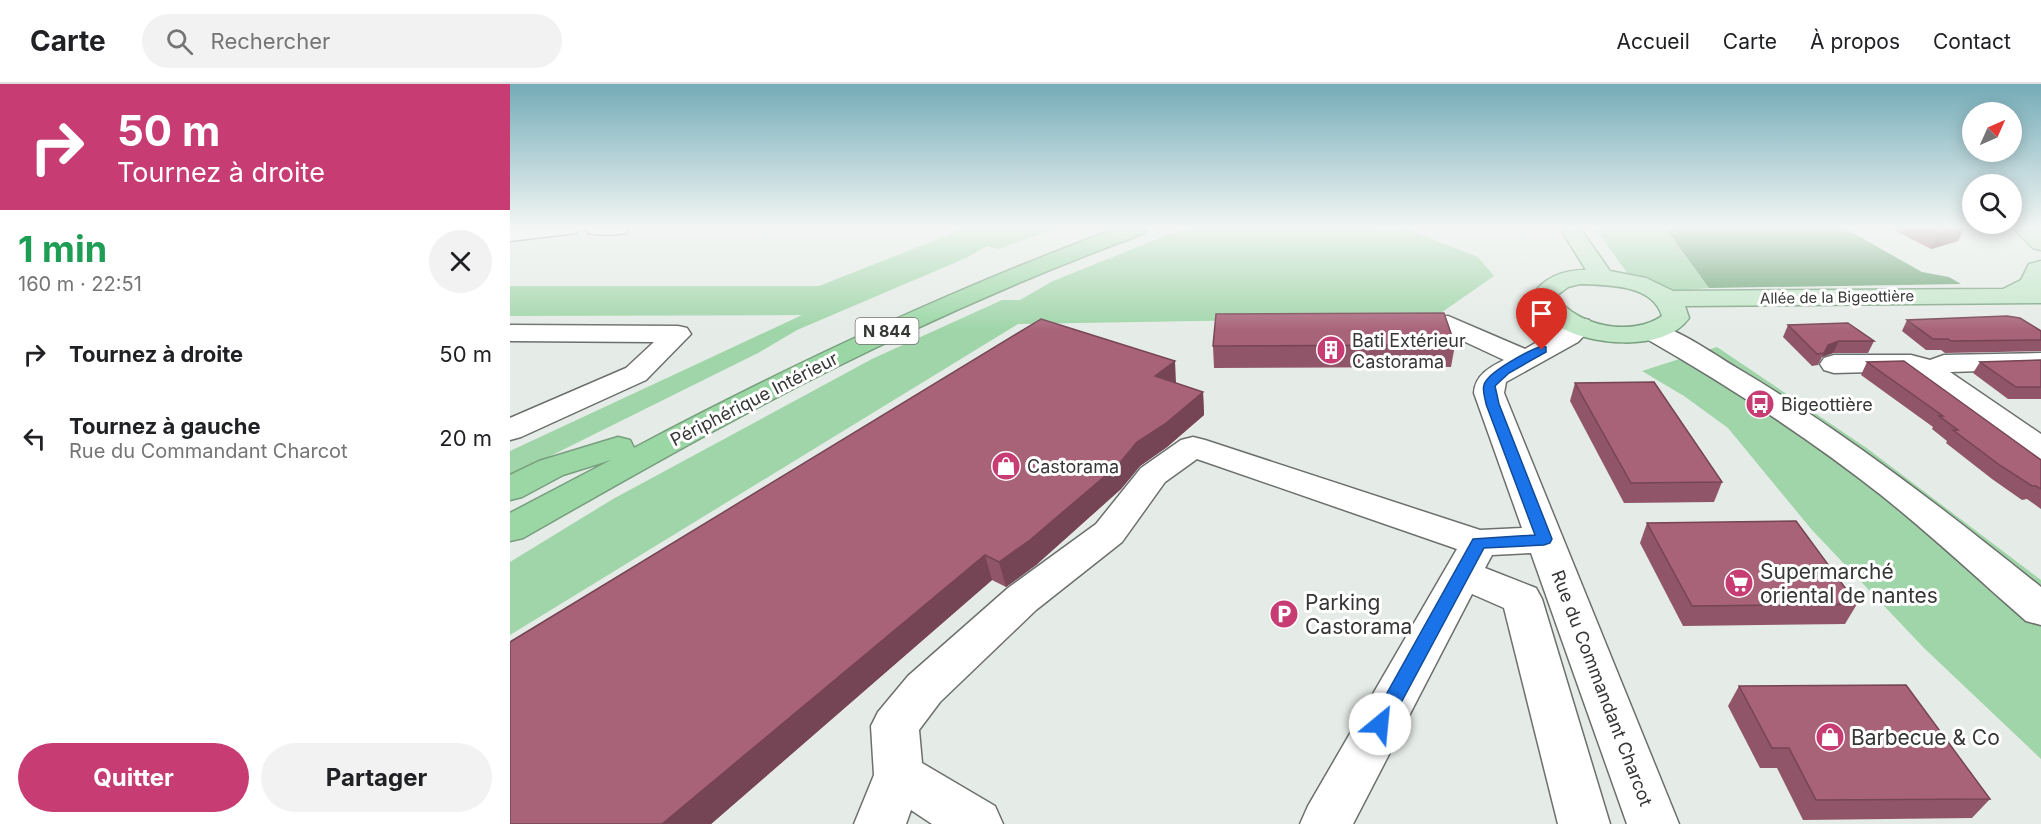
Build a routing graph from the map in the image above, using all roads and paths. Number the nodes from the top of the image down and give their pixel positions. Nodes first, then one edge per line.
1 (1011, 263) edge
2 (1044, 263) edge
3 (1593, 263) edge
4 (2041, 268) edge
5 (1602, 277) junction
6 (2008, 296) junction
7 (2041, 296) edge
8 (1667, 299) junction
9 (1383, 325) edge
10 (1580, 326) junction
11 (1654, 332) junction
12 (510, 333) edge
13 (1525, 359) junction
14 (2041, 361) edge
15 (1834, 364) dead end
16 (1933, 369) junction
17 (699, 427) junction
18 (510, 430) edge
19 (618, 447) junction
20 (2041, 449) edge
21 (510, 489) edge
22 (510, 504) edge
23 (510, 529) edge
24 (1544, 539) junction
25 (510, 544) edge
26 (1470, 558) junction
27 (2041, 610) edge
28 (899, 775) junction
29 (955, 818) edge
30 (879, 824) edge
31 (1326, 824) edge
32 (1584, 824) edge
33 (1653, 824) edge

1 - 19 highway, N 844
2 - 17 highway, Périphérique Intérieur / N 844
3 - 5 main road
4 - 6 main road
5 - 8 main road
5 - 10 main road
6 - 7 main road, Allée de la Bigeottière
6 - 8 main road, Allée de la Bigeottière
8 - 11 main road
9 - 13 street
10 - 11 main road
10 - 13 street, Rue du Commandant Charcot
11 - 27 street
12 - 18 street
13 - 24 street, Rue du Commandant Charcot
14 - 16 street
15 - 16 street
16 - 20 street
17 - 23 highway, Périphérique Intérieur / N 844
17 - 25 highway
19 - 21 highway
19 - 22 highway, N 844
24 - 26 street
24 - 33 street, Rue du Commandant Charcot
26 - 28 street
26 - 31 street
26 - 32 street
28 - 29 street
28 - 30 street

